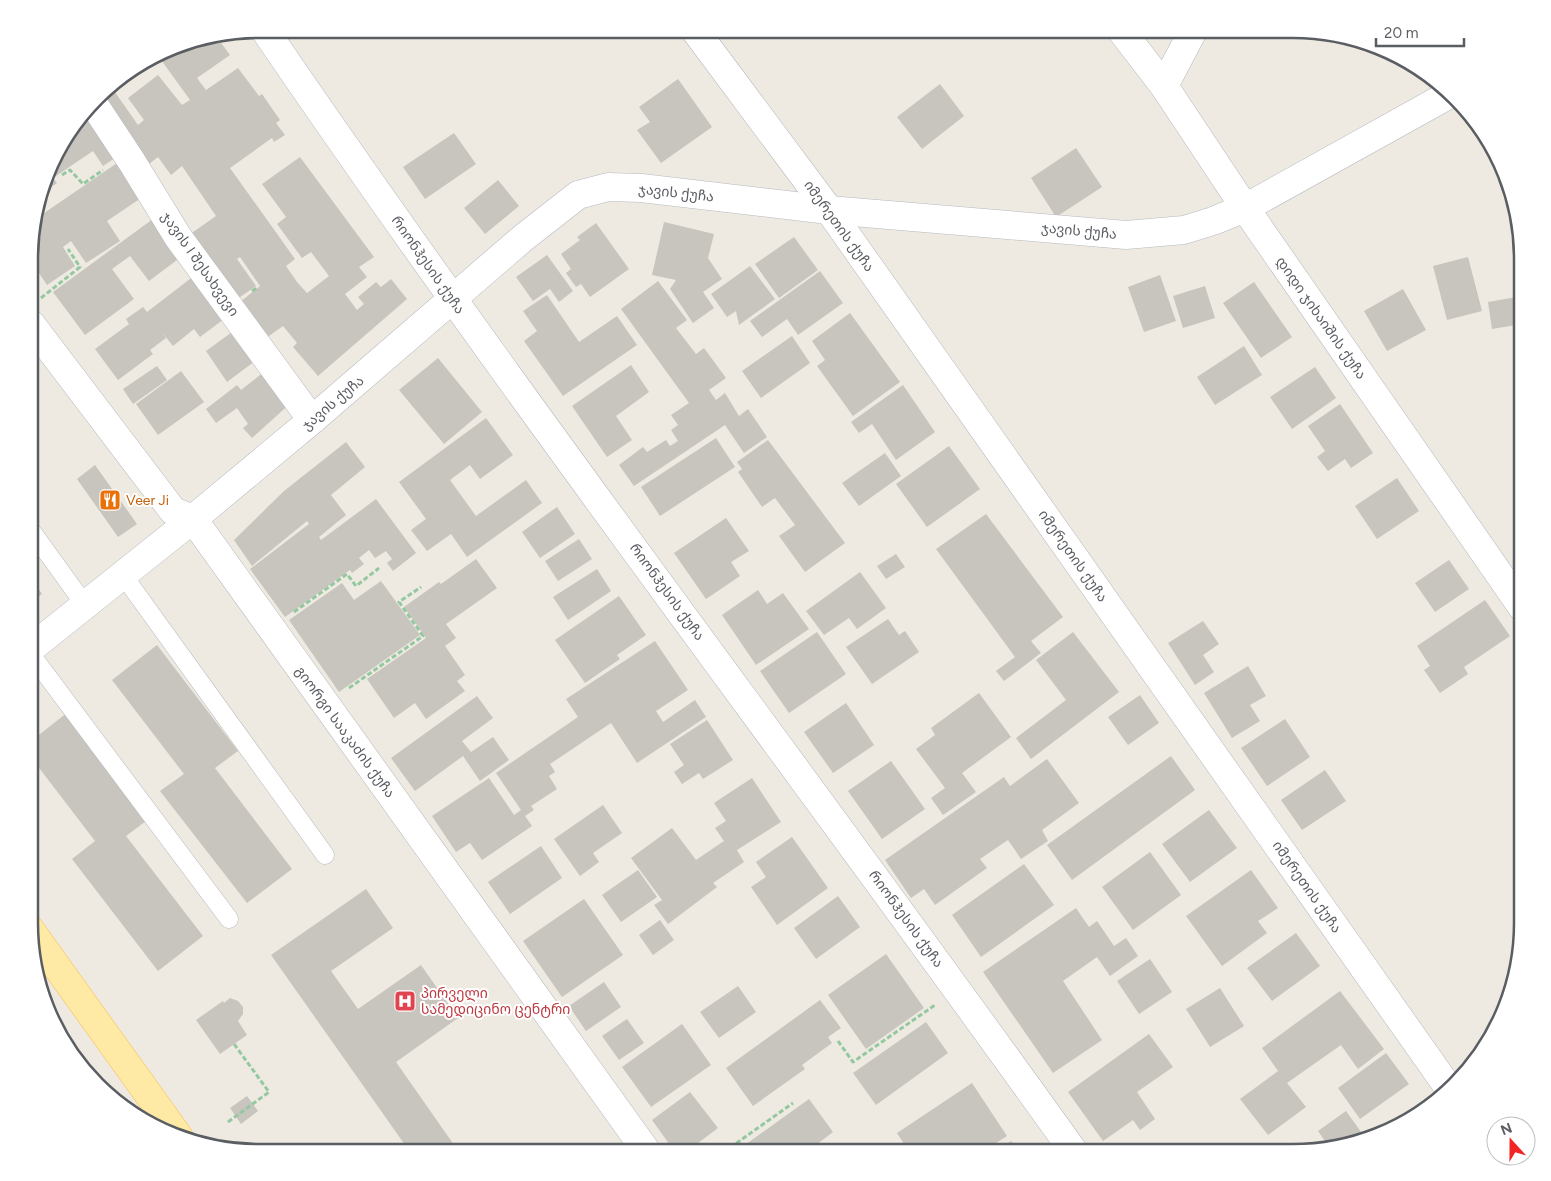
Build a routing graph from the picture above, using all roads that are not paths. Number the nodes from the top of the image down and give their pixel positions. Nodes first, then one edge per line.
1 (270, 38) edge
2 (701, 38) edge
3 (1127, 38) edge
4 (1189, 38) edge
5 (1164, 86) junction
6 (1444, 97) edge
7 (96, 108) edge
8 (1245, 208) junction
9 (829, 210) junction
10 (453, 300) junction
11 (38, 318) edge
12 (312, 420) junction
13 (193, 519) junction
14 (38, 540) edge
15 (123, 575) junction
16 (1514, 595) edge
17 (85, 605) junction
18 (38, 642) edge
19 (38, 664) edge
20 (326, 855) dead end
21 (229, 919) dead end
22 (38, 941) edge
23 (1445, 1083) edge
24 (171, 1125) edge
25 (641, 1144) edge
26 (1068, 1144) edge

1 - 10 street, რიონჰესის ქუჩა
2 - 9 street, იმერეთის ქუჩა
3 - 5 street, დიდი ჯიხაიშის ქუჩა
4 - 5 street
5 - 8 street, დიდი ჯიხაიშის ქუჩა
6 - 8 street, ჯავის ქუჩა
7 - 12 street, ჯავის I შესახვევი
8 - 9 street, ჯავის ქუჩა
8 - 16 street, დიდი ჯიხაიშის ქუჩა
9 - 10 street, ჯავის ქუჩა
9 - 23 street, იმერეთის ქუჩა
10 - 12 street, ჯავის ქუჩა
10 - 26 street, რიონჰესის ქუჩა
11 - 13 street, გიორგი სააკაძის ქუჩა
12 - 13 street, ჯავის ქუჩა
13 - 15 street, ჯავის ქუჩა
13 - 25 street, გიორგი სააკაძის ქუჩა
14 - 17 lane
15 - 17 street, ჯავის ქუჩა
15 - 20 lane
17 - 18 street, ჯავის ქუჩა
19 - 21 lane
22 - 24 main road

